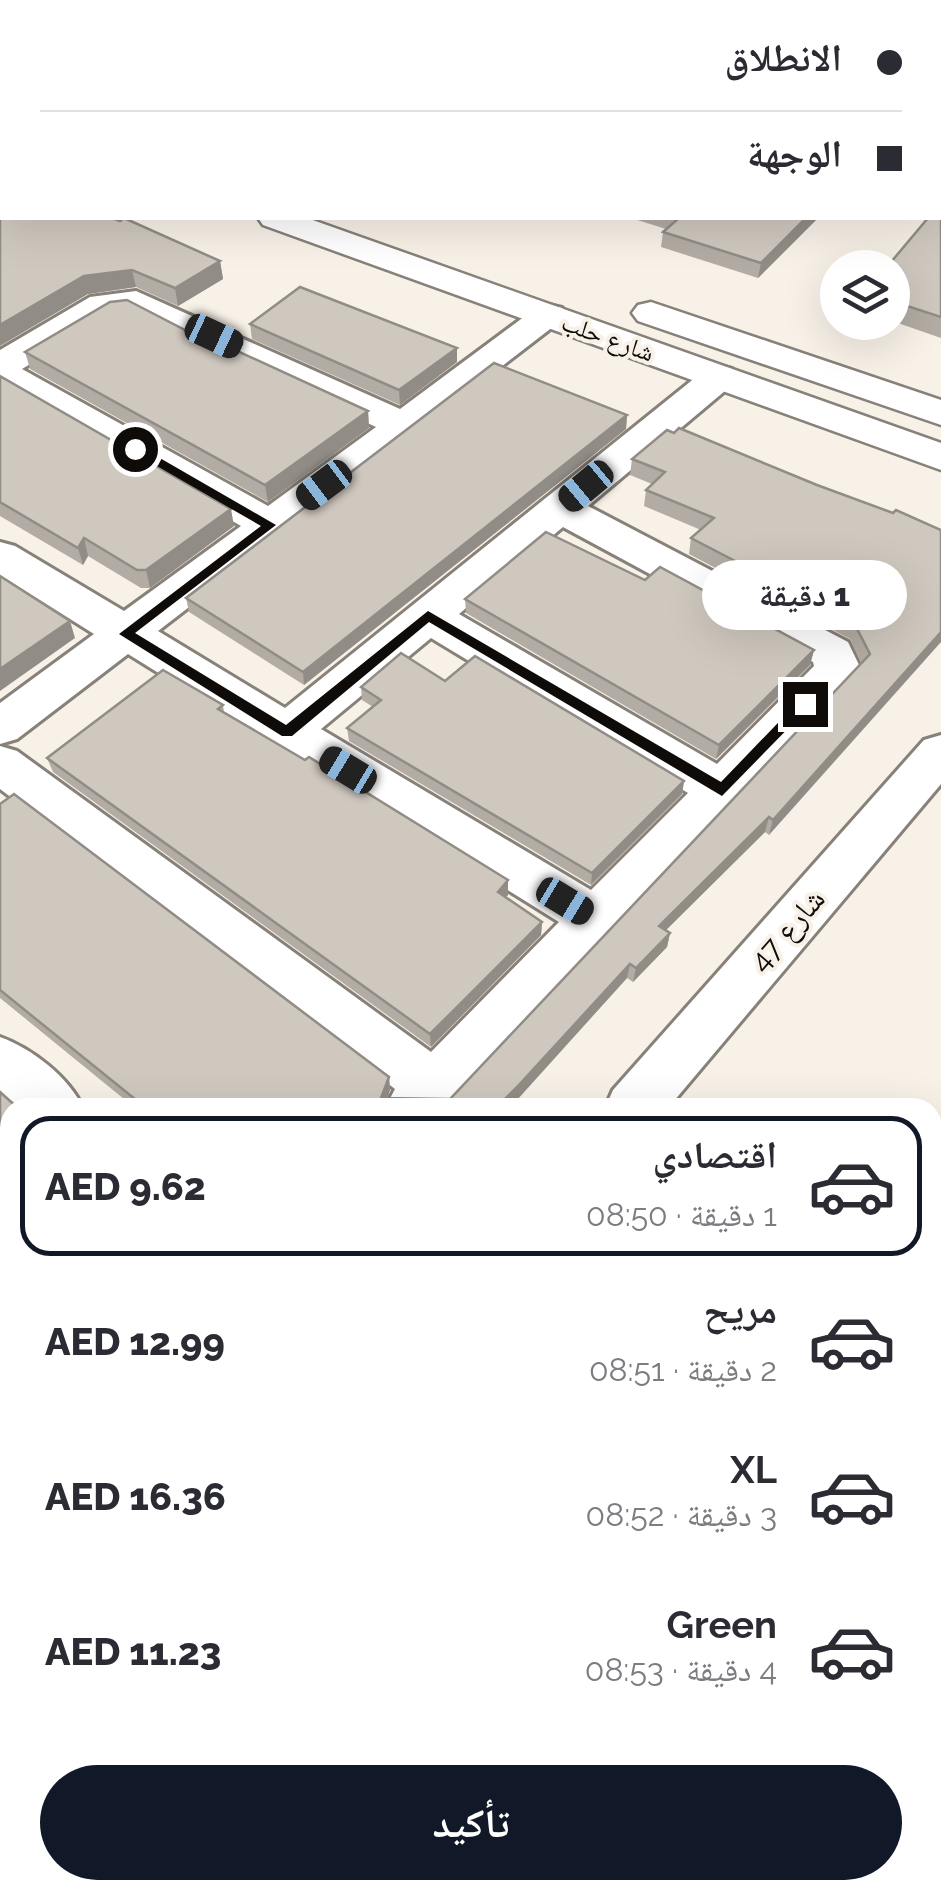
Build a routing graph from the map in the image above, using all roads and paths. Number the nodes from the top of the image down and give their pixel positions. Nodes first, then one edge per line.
1 (282, 220) edge
2 (383, 220) edge
3 (452, 244) dead end
4 (620, 302) dead end
5 (550, 316) junction
6 (0, 369) edge
7 (719, 377) junction
8 (941, 414) edge
9 (404, 425) junction
10 (941, 457) edge
11 (560, 508) junction
12 (270, 525) junction
13 (0, 556) edge
14 (428, 616) junction
15 (126, 634) junction
16 (0, 727) edge
17 (287, 732) junction
18 (941, 752) edge
19 (0, 764) edge
20 (722, 790) junction
21 (596, 920) junction
22 (0, 1061) edge
23 (424, 1097) edge
24 (44, 1098) edge
25 (642, 1098) edge

1 - 5 street, شارع حلب
2 - 3 street
4 - 8 street, شارع حلب
5 - 7 street, شارع حلب
5 - 9 street
6 - 9 street
6 - 12 street
7 - 10 street, شارع حلب
7 - 11 street
9 - 12 street
11 - 14 street
11 - 20 street
12 - 15 street
13 - 15 street
14 - 17 street
14 - 20 street
15 - 16 street
15 - 17 street
17 - 21 street
18 - 25 street, شارع 47
19 - 23 street
20 - 21 street
21 - 23 street
22 - 24 street

